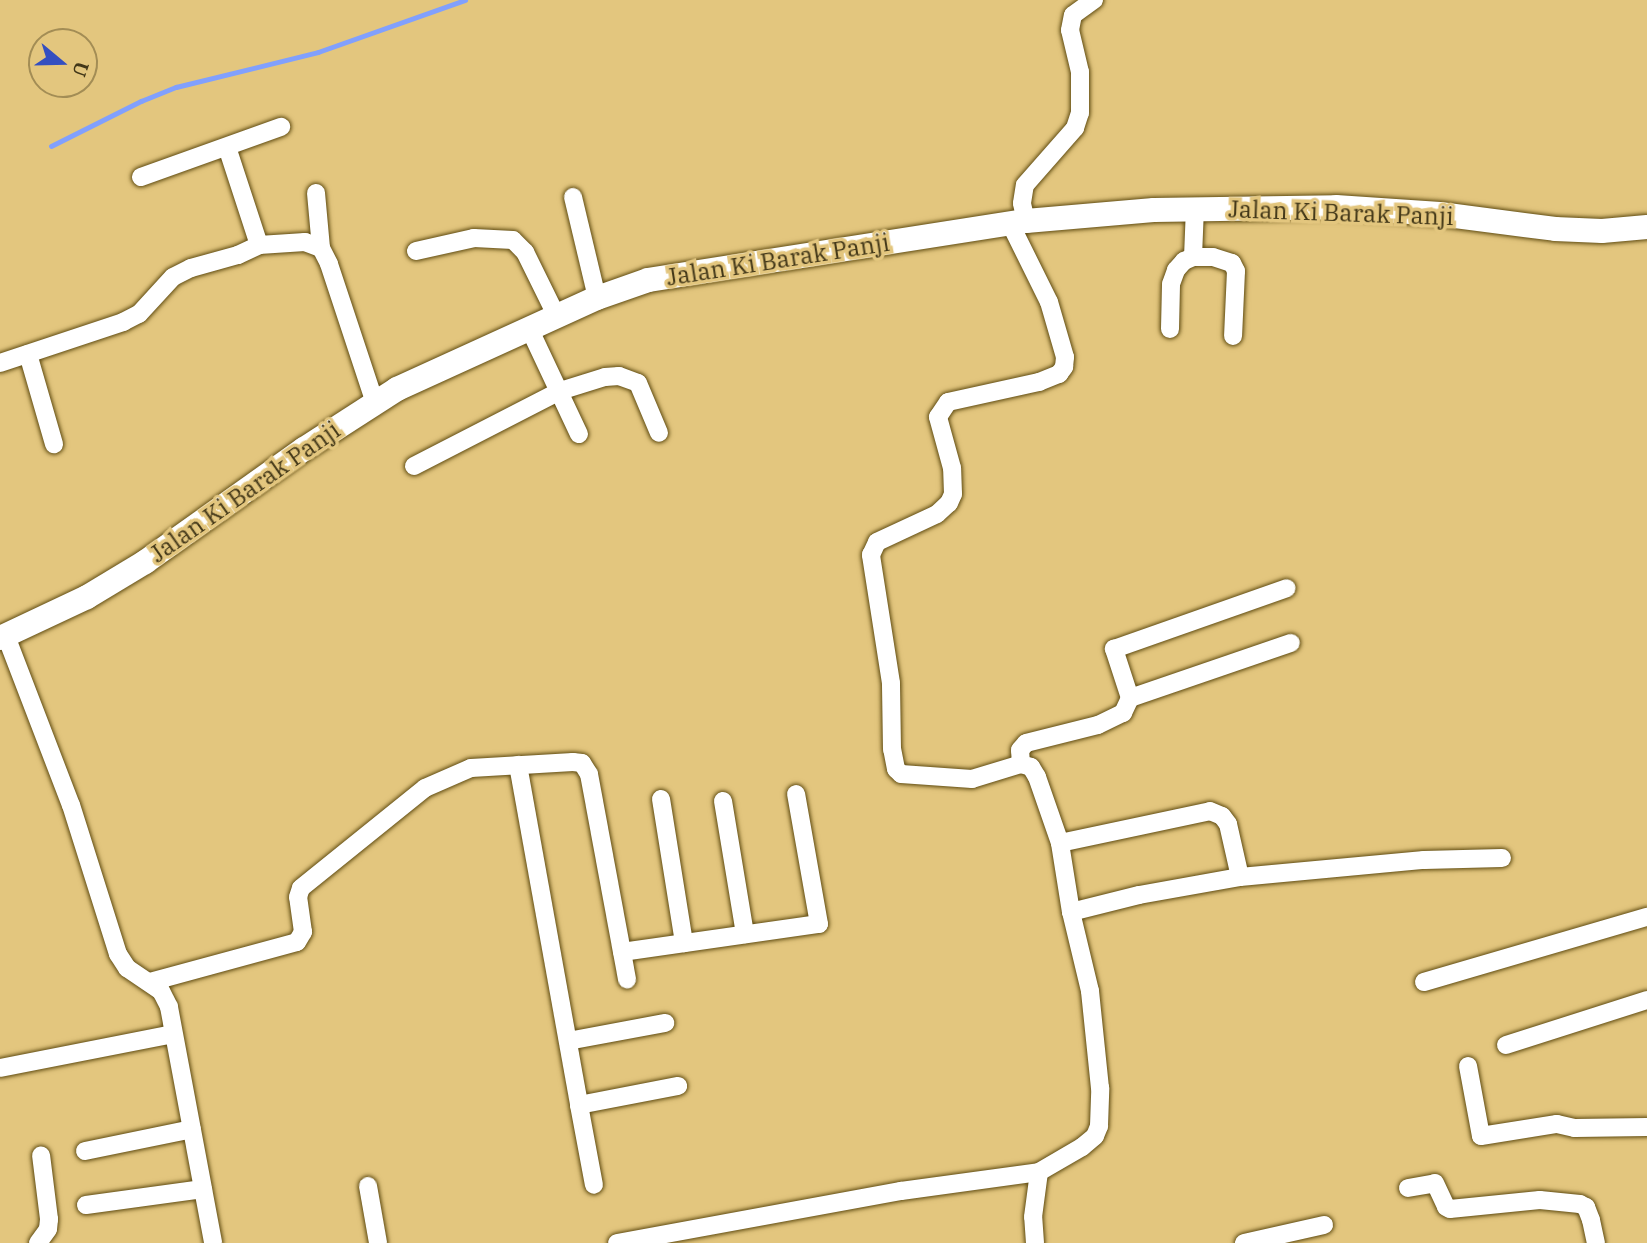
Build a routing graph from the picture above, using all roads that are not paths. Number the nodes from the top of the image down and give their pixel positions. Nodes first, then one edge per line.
1 (1094, 0) edge
2 (281, 127) dead end
3 (227, 148) junction
4 (141, 177) dead end
5 (316, 193) dead end
6 (573, 197) dead end
7 (1195, 208) junction
8 (1019, 223) junction
9 (1647, 227) edge
10 (259, 245) junction
11 (321, 248) junction
12 (416, 251) dead end
13 (1194, 257) junction
14 (597, 299) junction
15 (557, 317) junction
16 (1170, 329) dead end
17 (530, 330) junction
18 (1233, 336) dead end
19 (28, 354) junction
20 (0, 363) edge
21 (560, 391) junction
22 (375, 402) junction
23 (659, 433) dead end
24 (579, 434) dead end
25 (54, 444) dead end
26 (414, 466) dead end
27 (1287, 588) dead end
28 (3, 637) edge
29 (1292, 643) dead end
30 (1130, 698) junction
31 (1021, 764) junction
32 (518, 765) junction
33 (796, 794) dead end
34 (661, 799) dead end
35 (723, 802) dead end
36 (1060, 843) junction
37 (1502, 858) dead end
38 (1240, 877) junction
39 (1071, 912) junction
40 (1647, 917) edge
41 (745, 934) junction
42 (684, 943) junction
43 (622, 951) junction
44 (627, 980) dead end
45 (150, 982) junction
46 (1424, 982) dead end
47 (1647, 1000) edge
48 (665, 1023) dead end
49 (173, 1034) junction
50 (568, 1041) junction
51 (1506, 1045) dead end
52 (1468, 1066) dead end
53 (0, 1068) edge
54 (678, 1086) dead end
55 (579, 1105) junction
56 (1647, 1127) edge
57 (192, 1129) junction
58 (85, 1151) dead end
59 (41, 1155) dead end
60 (1039, 1172) junction
61 (594, 1185) dead end
62 (368, 1186) dead end
63 (1408, 1188) dead end
64 (203, 1189) junction
65 (86, 1205) dead end
66 (1324, 1225) dead end
67 (38, 1243) edge
68 (213, 1243) edge
69 (378, 1243) edge
70 (617, 1243) edge
71 (1035, 1243) edge
72 (1244, 1243) edge
73 (1596, 1243) edge

1 - 8 street
2 - 3 street
3 - 4 street
3 - 10 street
5 - 11 street
6 - 14 street
7 - 8 street, Jalan Ki Barak Panji
7 - 9 street, Jalan Ki Barak Panji
7 - 13 street
8 - 14 street, Jalan Ki Barak Panji
8 - 31 street
10 - 11 street
10 - 19 street
11 - 22 street
12 - 15 street
13 - 16 street
13 - 18 street
14 - 15 street, Jalan Ki Barak Panji
15 - 17 street, Jalan Ki Barak Panji
17 - 21 street
17 - 22 street, Jalan Ki Barak Panji
19 - 20 street
19 - 25 street
21 - 23 street
21 - 24 street
21 - 26 street
22 - 28 street, Jalan Ki Barak Panji
27 - 30 street
28 - 45 street
29 - 30 street
30 - 31 street
31 - 36 street
32 - 43 street
32 - 45 street
32 - 50 street
33 - 41 street
34 - 42 street
35 - 41 street
36 - 38 street
36 - 39 street
37 - 38 street
38 - 39 street
39 - 60 street
40 - 46 street
41 - 42 street
42 - 43 street
43 - 44 street
45 - 49 street
47 - 51 street
48 - 50 street
49 - 53 street
49 - 57 street
50 - 55 street
52 - 56 street
54 - 55 street
55 - 61 street
57 - 58 street
57 - 64 street
59 - 67 street
60 - 70 street
60 - 71 street
62 - 69 street
63 - 73 street
64 - 65 street
64 - 68 street
66 - 72 street

